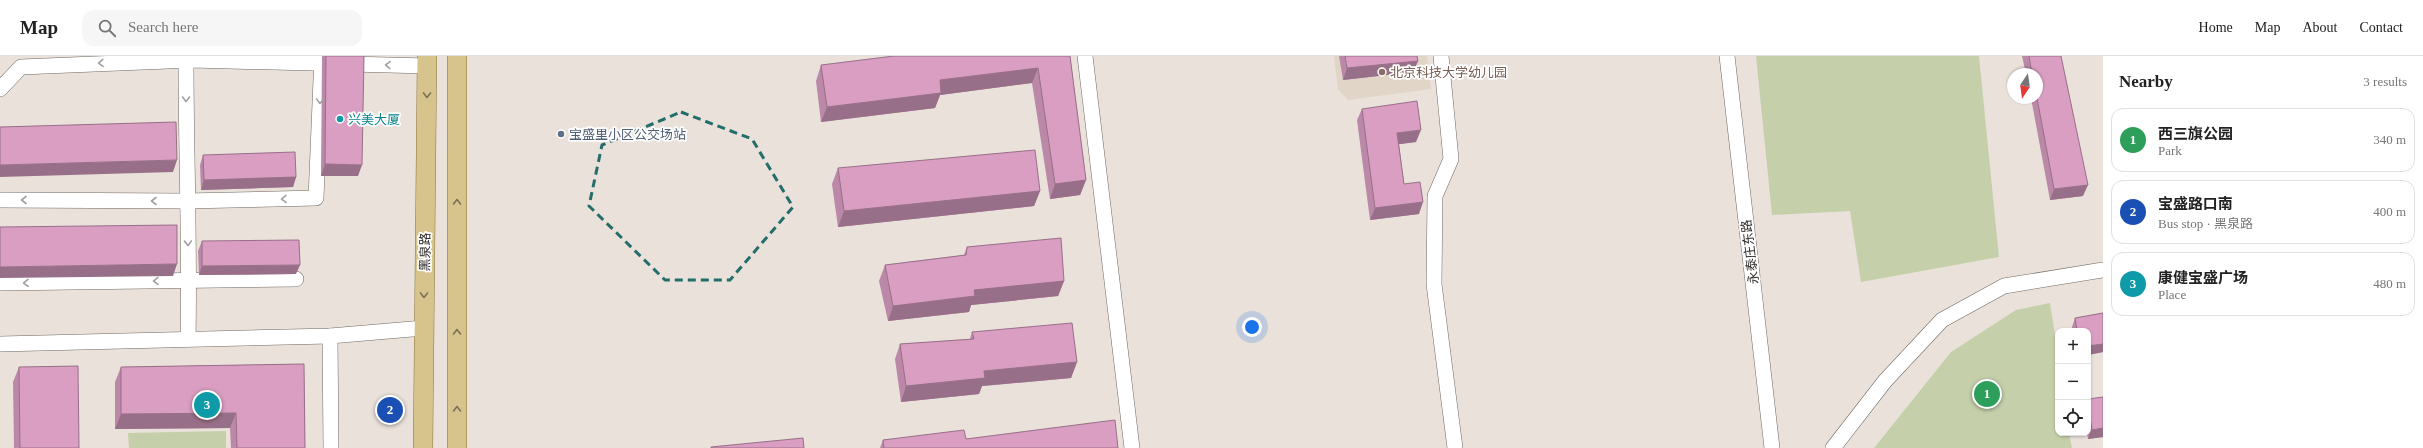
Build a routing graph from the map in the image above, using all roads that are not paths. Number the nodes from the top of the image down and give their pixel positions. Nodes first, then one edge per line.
1 (457, 56) edge
2 (1085, 56) edge
3 (1442, 56) edge
4 (1727, 56) edge
5 (125, 59) edge
6 (322, 59) edge
7 (186, 60) junction
8 (427, 61) edge
9 (0, 89) edge
10 (0, 200) edge
11 (186, 201) junction
12 (2103, 270) edge
13 (296, 279) dead end
14 (192, 281) junction
15 (0, 283) edge
16 (424, 328) junction
17 (330, 336) junction
18 (188, 339) junction
19 (0, 344) edge
20 (331, 448) edge
21 (423, 448) edge
22 (457, 448) edge
23 (1132, 448) edge
24 (1454, 448) edge
25 (1772, 448) edge
26 (1833, 448) edge

22 -> 1 main road
2 - 23 street
3 - 24 street
4 - 25 street, 永泰庄东路
5 - 7 street
5 -> 9 street
6 - 7 street
8 -> 6 street
6 -> 11 street
7 -> 11 street
8 -> 16 main road, 黑泉路
11 -> 10 street
11 -> 14 street
12 - 26 street
13 - 14 street
14 -> 15 street
14 - 18 street
16 - 17 street
16 - 21 main road, 黑泉路
17 - 18 street
17 - 20 street
18 - 19 street

